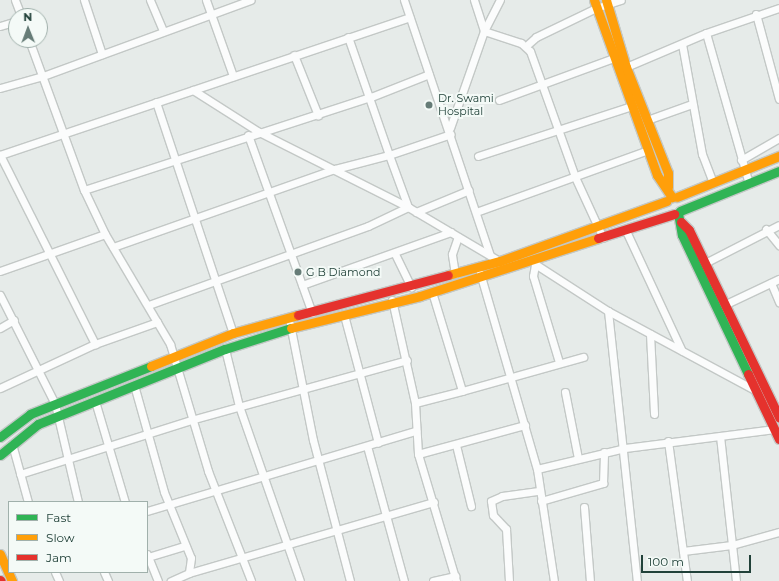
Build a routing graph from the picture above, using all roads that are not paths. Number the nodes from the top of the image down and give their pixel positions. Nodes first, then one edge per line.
1 (84, 0) edge
2 (150, 0) edge
3 (206, 0) edge
4 (251, 0) edge
5 (404, 0) edge
6 (474, 0) edge
7 (500, 0) edge
8 (621, 0) edge
9 (606, 2) edge
10 (595, 4) edge
11 (779, 8) edge
12 (210, 14) junction
13 (756, 14) junction
14 (409, 17) junction
15 (163, 31) junction
16 (484, 31) junction
17 (706, 33) junction
18 (348, 37) junction
19 (682, 44) junction
20 (526, 46) junction
21 (32, 48) edge
22 (102, 54) junction
23 (294, 55) junction
24 (614, 58) junction
25 (626, 67) junction
26 (776, 71) edge
27 (429, 74) junction
28 (42, 76) junction
29 (233, 76) junction
30 (543, 84) junction
31 (0, 88) edge
32 (193, 90) junction
33 (371, 97) junction
34 (779, 99) edge
35 (500, 100) dead end
36 (156, 102) junction
37 (692, 104) junction
38 (632, 106) junction
39 (318, 114) junction
40 (647, 120) junction
41 (62, 131) junction
42 (450, 131) junction
43 (259, 132) junction
44 (560, 132) junction
45 (248, 135) junction
46 (779, 138) edge
47 (648, 150) junction
48 (0, 155) edge
49 (389, 155) junction
50 (478, 156) dead end
51 (779, 156) edge
52 (741, 160) junction
53 (175, 161) junction
54 (335, 169) junction
55 (744, 170) junction
56 (779, 171) edge
57 (574, 177) junction
58 (713, 183) junction
59 (749, 184) junction
60 (668, 187) junction
61 (84, 190) junction
62 (469, 190) junction
63 (269, 192) junction
64 (672, 198) junction
65 (408, 207) junction
66 (416, 212) junction
67 (476, 212) junction
68 (677, 213) junction
69 (194, 219) junction
70 (681, 222) junction
71 (779, 225) edge
72 (598, 226) junction
73 (766, 230) junction
74 (626, 231) junction
75 (451, 232) junction
76 (105, 234) junction
77 (458, 237) junction
78 (603, 238) junction
79 (779, 245) edge
80 (113, 248) junction
81 (538, 249) junction
82 (50, 252) junction
83 (292, 252) junction
84 (395, 254) junction
85 (490, 255) junction
86 (500, 261) junction
87 (536, 261) junction
88 (705, 263) junction
89 (509, 268) junction
90 (0, 271) edge
91 (480, 272) junction
92 (455, 274) junction
93 (216, 277) junction
94 (779, 279) edge
95 (770, 282) junction
96 (302, 285) junction
97 (411, 287) junction
98 (390, 292) junction
99 (432, 292) junction
100 (0, 295) edge
101 (779, 302) edge
102 (393, 303) junction
103 (148, 304) junction
104 (726, 304) junction
105 (608, 311) junction
106 (312, 312) junction
107 (344, 315) junction
108 (14, 320) junction
109 (157, 322) junction
110 (290, 323) junction
111 (0, 328) edge
112 (233, 333) junction
113 (650, 334) junction
114 (95, 344) junction
115 (225, 349) junction
116 (682, 351) junction
117 (174, 354) junction
118 (582, 357) dead end
119 (407, 360) junction
120 (559, 362) junction
121 (177, 367) junction
122 (39, 369) junction
123 (358, 374) junction
124 (510, 375) junction
125 (134, 385) junction
126 (304, 387) junction
127 (0, 388) edge
128 (462, 391) junction
129 (756, 391) junction
130 (565, 392) dead end
131 (95, 401) junction
132 (415, 403) junction
133 (55, 404) junction
134 (776, 405) edge
135 (239, 406) junction
136 (654, 414) dead end
137 (56, 417) junction
138 (779, 417) edge
139 (191, 420) junction
140 (525, 425) junction
141 (775, 429) junction
142 (416, 431) junction
143 (148, 433) junction
144 (720, 436) junction
145 (0, 438) edge
146 (779, 439) edge
147 (668, 441) junction
148 (378, 443) junction
149 (12, 444) junction
150 (456, 445) junction
151 (106, 446) junction
152 (367, 446) junction
153 (625, 448) junction
154 (604, 452) junction
155 (418, 454) junction
156 (0, 455) edge
157 (578, 458) junction
158 (66, 459) junction
159 (318, 459) junction
160 (537, 469) junction
161 (20, 474) junction
162 (266, 475) junction
163 (215, 490) junction
164 (539, 491) junction
165 (28, 501) edge
166 (78, 501) edge
167 (125, 501) edge
168 (541, 501) junction
169 (434, 502) junction
170 (169, 504) junction
171 (471, 506) dead end
172 (584, 507) dead end
173 (148, 511) edge
174 (387, 515) junction
175 (337, 530) junction
176 (779, 532) edge
177 (287, 544) junction
178 (732, 545) junction
179 (185, 546) junction
180 (683, 551) junction
181 (148, 556) edge
182 (3, 559) edge
183 (243, 559) junction
184 (8, 571) edge
185 (189, 573) junction
186 (456, 578) edge
187 (158, 581) edge
188 (171, 581) edge
189 (251, 581) edge
190 (300, 581) edge
191 (350, 581) edge
192 (404, 581) edge
193 (433, 581) edge
194 (509, 581) edge
195 (554, 581) edge
196 (590, 581) edge
197 (637, 581) edge
198 (687, 581) edge
199 (736, 581) edge

1 - 22 street
2 - 15 street
3 - 12 street
4 - 12 street
5 - 14 street
6 - 16 street
7 - 16 street
8 - 9 street
9 - 10 street
9 - 25 street
10 - 20 street
10 - 24 street
11 - 13 street
12 - 15 street
12 - 29 street
13 - 17 street
13 - 26 street
14 - 18 street
14 - 27 street
15 - 22 street
16 - 20 street
16 - 42 street
17 - 19 street
17 - 52 street
18 - 23 street
18 - 33 street
19 - 25 street
19 - 37 street
20 - 30 street
21 - 28 street
22 - 28 street
23 - 29 street
23 - 39 street
24 - 30 street
24 - 38 street
25 - 40 street
26 - 34 street
27 - 33 street
27 - 42 street
28 - 31 street
28 - 41 street
29 - 32 street
30 - 35 street
30 - 44 street
32 - 36 street
32 - 43 street
33 - 39 street
33 - 49 street
36 - 41 street
36 - 53 street
37 - 40 street
37 - 58 street
38 - 44 street
38 - 47 street
39 - 43 street
40 - 60 street
41 - 48 street
41 - 61 street
42 - 49 street
42 - 62 street
43 - 45 street
43 - 54 street
44 - 50 street
44 - 57 street
45 - 53 street
45 - 63 street
46 - 52 street
47 - 57 street
47 - 60 street
48 - 82 street
49 - 54 street
49 - 65 street
51 - 55 street
52 - 55 street
53 - 61 street
53 - 69 street
54 - 63 street
54 - 65 street
55 - 58 street
55 - 59 street
56 - 59 street
57 - 67 street
57 - 72 street
58 - 64 street
59 - 68 street
60 - 64 street
61 - 76 street
62 - 66 street
62 - 67 street
63 - 69 street
63 - 83 street
64 - 68 street
64 - 68 street
64 - 72 street
65 - 66 street
65 - 83 street
66 - 75 street
67 - 85 street
68 - 70 street
68 - 74 street
69 - 80 street
69 - 93 street
70 - 88 street
70 - 129 street
71 - 73 street
72 - 78 street
72 - 81 street
73 - 79 street
73 - 88 street
74 - 78 street
74 - 116 street
75 - 77 street
75 - 84 street
76 - 80 street
76 - 82 street
77 - 85 street
77 - 92 street
78 - 87 street
80 - 103 street
81 - 86 street
81 - 87 street
82 - 90 street
82 - 114 street
83 - 93 street
83 - 96 street
84 - 96 street
84 - 97 street
85 - 86 street
86 - 89 street
86 - 91 street
87 - 89 street
87 - 105 street
87 - 120 street
88 - 104 street
89 - 91 street
91 - 92 street
91 - 99 street
91 - 124 street
92 - 97 street
93 - 103 street
93 - 112 street
94 - 95 street
95 - 101 street
95 - 104 street
96 - 106 street
97 - 98 street
98 - 102 street
98 - 106 street
99 - 102 street
99 - 128 street
100 - 108 street
102 - 107 street
102 - 119 street
103 - 109 street
104 - 134 street
105 - 113 street
105 - 153 street
106 - 110 street
107 - 110 street
107 - 123 street
108 - 111 street
108 - 122 street
109 - 114 street
109 - 117 street
110 - 112 street
110 - 115 street
110 - 126 street
112 - 117 street
113 - 116 street
113 - 136 street
114 - 122 street
115 - 121 street
115 - 135 street
116 - 129 street
117 - 121 street
117 - 133 street
118 - 120 street
119 - 123 street
119 - 132 street
120 - 124 street
121 - 125 street
121 - 139 street
122 - 127 street
122 - 133 street
123 - 126 street
123 - 148 street
124 - 128 street
124 - 140 street
125 - 131 street
125 - 143 street
126 - 135 street
126 - 159 street
128 - 132 street
129 - 134 street
129 - 141 street
130 - 157 street
131 - 137 street
131 - 151 street
132 - 142 street
133 - 137 street
133 - 145 street
134 - 138 street
135 - 139 street
135 - 162 street
137 - 149 street
137 - 158 street
139 - 143 street
139 - 163 street
140 - 150 street
140 - 160 street
141 - 144 street
141 - 146 street
142 - 148 street
142 - 155 street
143 - 151 street
143 - 170 street
144 - 147 street
144 - 178 street
147 - 153 street
147 - 180 street
148 - 152 street
149 - 156 street
149 - 161 street
150 - 155 street
150 - 171 street
151 - 158 street
151 - 167 street
152 - 159 street
152 - 174 street
153 - 154 street
153 - 197 street
154 - 157 street
154 - 168 street
155 - 169 street
157 - 160 street
158 - 161 street
158 - 166 street
159 - 162 street
159 - 175 street
160 - 164 street
161 - 165 street
162 - 163 street
162 - 177 street
163 - 170 street
163 - 183 street
164 - 168 street
164 - 194 street
168 - 195 street
169 - 174 street
169 - 186 street
170 - 173 street
170 - 179 street
172 - 196 street
174 - 175 street
174 - 192 street
175 - 177 street
175 - 191 street
176 - 178 street
177 - 183 street
177 - 190 street
178 - 180 street
178 - 199 street
179 - 181 street
179 - 185 street
180 - 198 street
181 - 187 street
182 - 184 street
183 - 185 street
183 - 189 street
185 - 188 street
186 - 193 street

